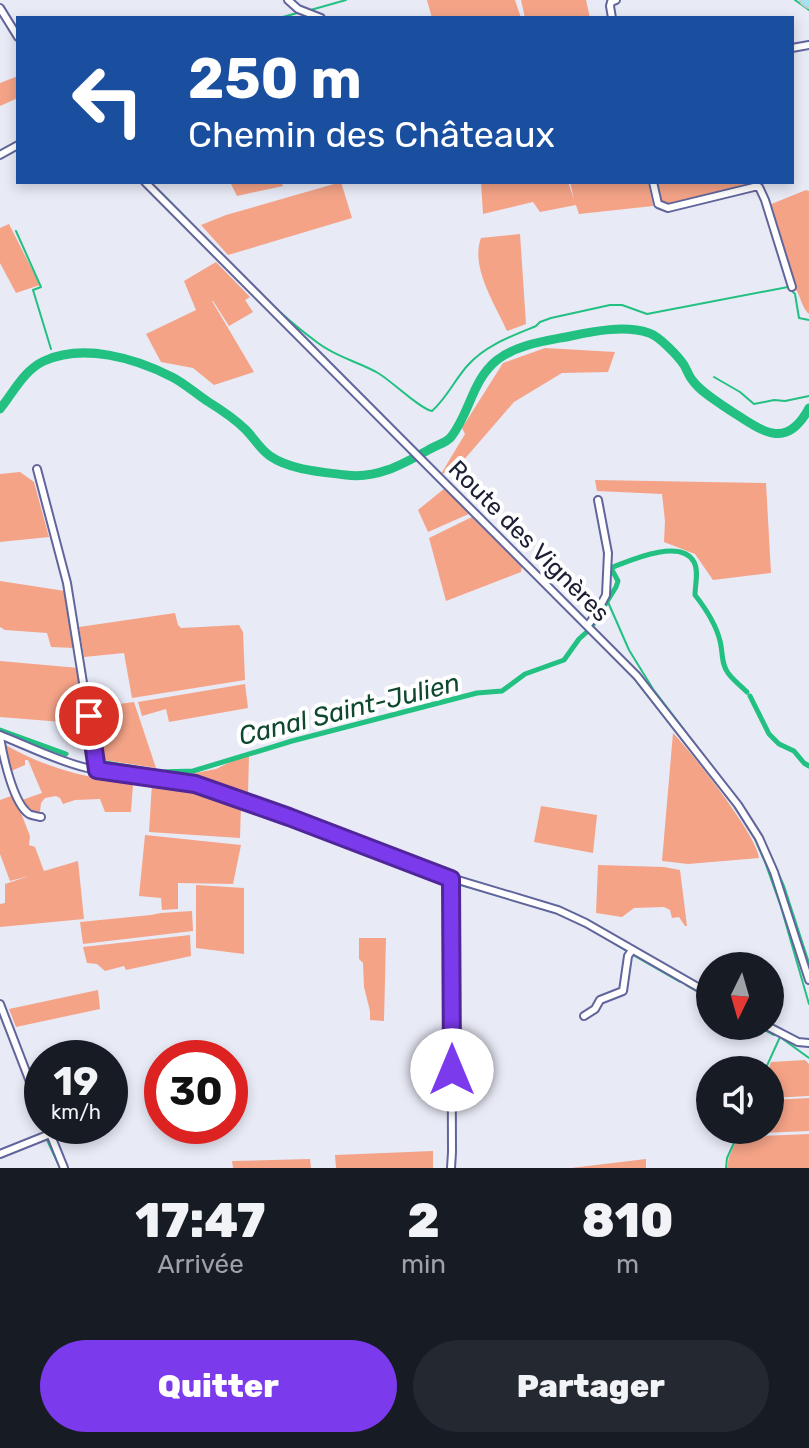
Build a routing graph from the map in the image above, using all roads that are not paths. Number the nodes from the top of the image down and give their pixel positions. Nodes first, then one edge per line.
1 (288, 0) edge
2 (0, 8) edge
3 (316, 16) edge
4 (16, 34) edge
5 (147, 184) edge
6 (653, 184) edge
7 (792, 287) dead end
8 (37, 469) dead end
9 (598, 500) dead end
10 (590, 627) junction
11 (0, 736) edge
12 (97, 770) junction
13 (41, 817) dead end
14 (451, 879) junction
15 (632, 950) junction
16 (809, 980) edge
17 (696, 986) edge
18 (0, 1004) edge
19 (584, 1016) dead end
20 (784, 1035) edge
21 (809, 1043) edge
22 (24, 1066) edge
23 (25, 1144) edge
24 (54, 1144) edge
25 (0, 1154) edge
26 (64, 1168) edge
27 (451, 1168) edge

1 - 3 street
2 - 4 street
5 - 10 street, Route des Vignères
6 - 7 street
8 - 12 street
9 - 10 street
10 - 16 street, Route des Vignères
11 - 12 street
11 - 13 street
12 - 14 street
14 - 15 street
14 - 27 street
15 - 17 street
15 - 19 street
18 - 22 street
20 - 21 street
23 - 25 street
24 - 26 street

